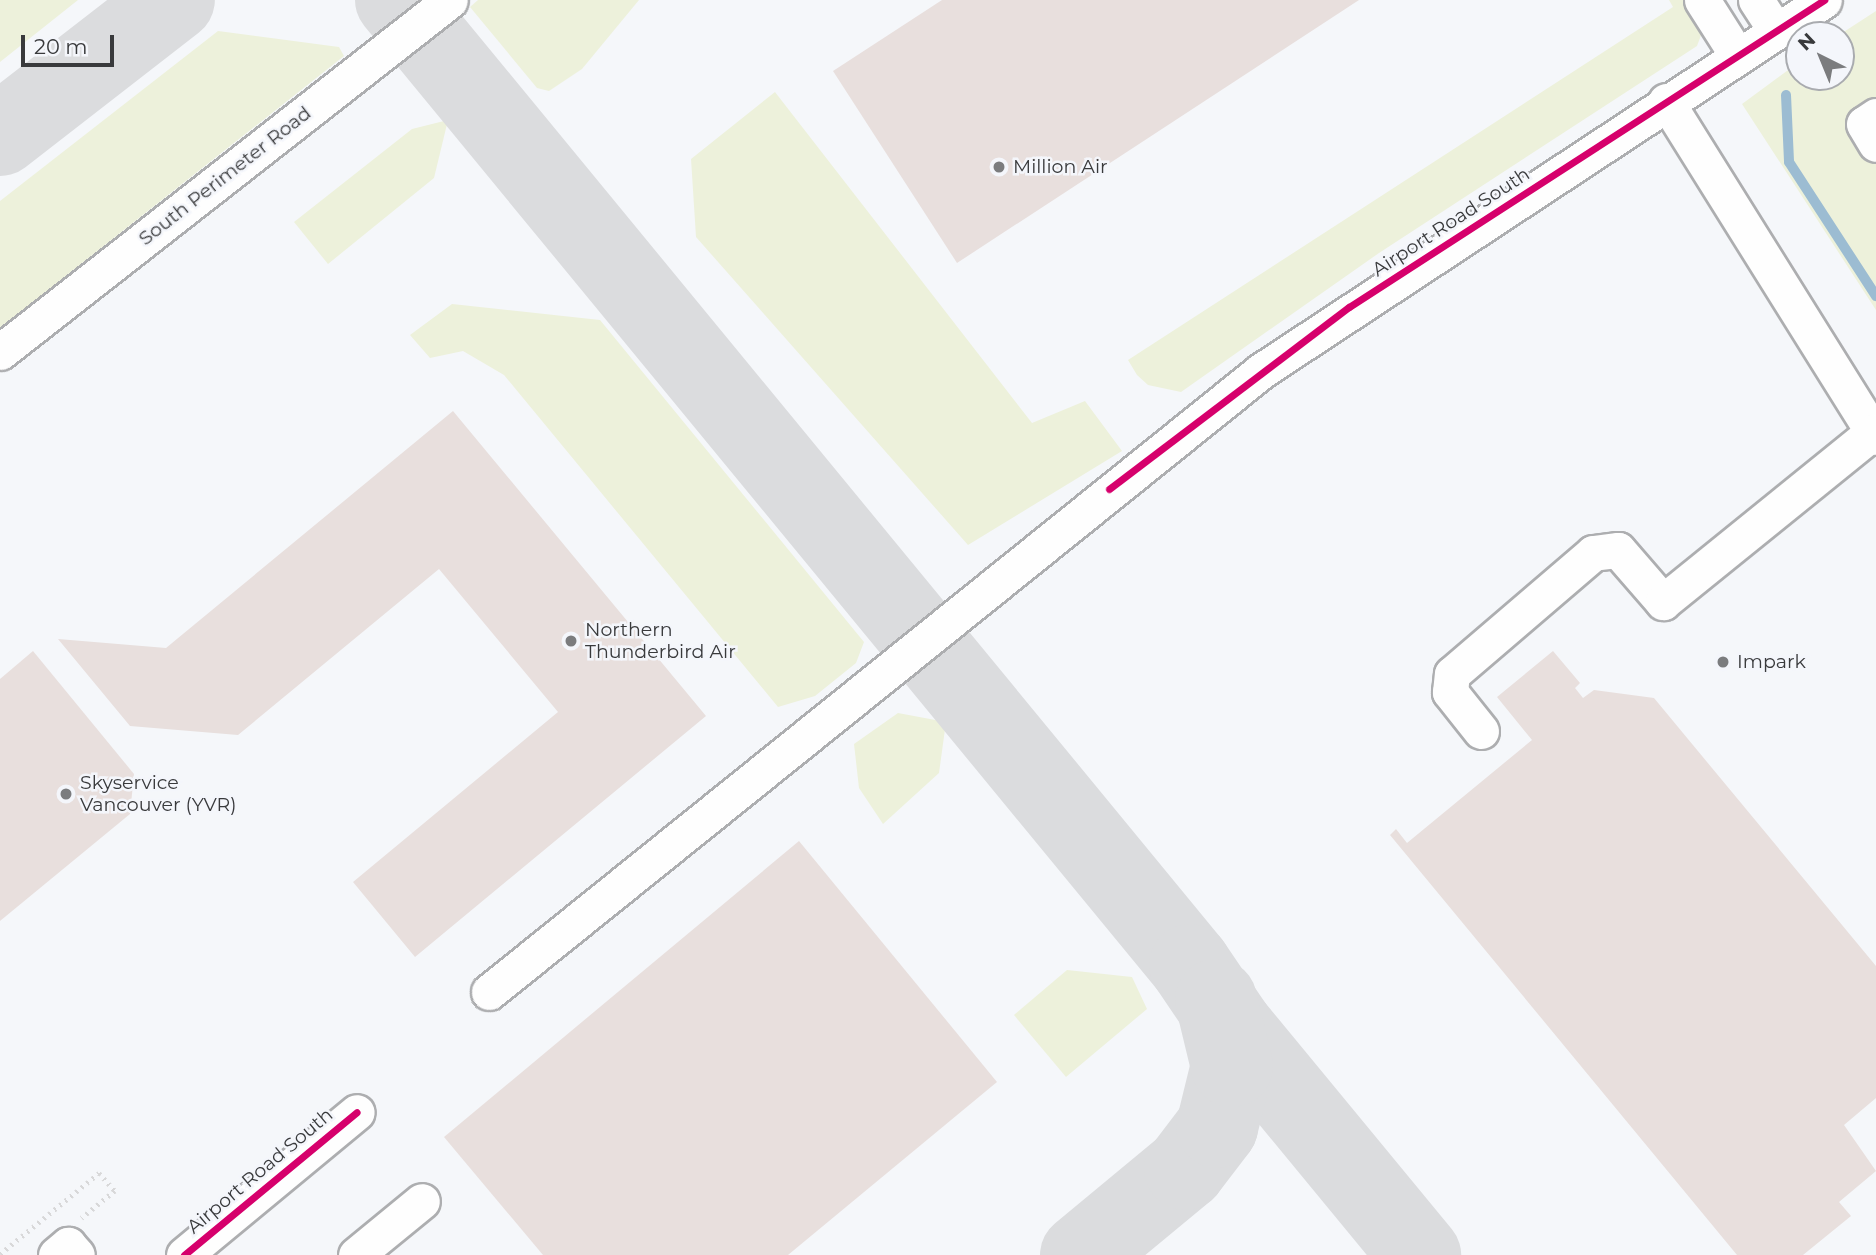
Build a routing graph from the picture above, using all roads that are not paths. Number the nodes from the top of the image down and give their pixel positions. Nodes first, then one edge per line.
1 (450, 0) edge
2 (1702, 0) edge
3 (1756, 0) edge
4 (1824, 0) edge
5 (1776, 31) junction
6 (1737, 55) junction
7 (1666, 101) junction
8 (1876, 116) edge
9 (1876, 144) edge
10 (0, 352) edge
11 (1874, 434) edge
12 (1481, 731) dead end
13 (489, 992) dead end
14 (357, 1112) dead end
15 (422, 1201) dead end
16 (190, 1253) edge
17 (56, 1255) edge
18 (77, 1255) edge
19 (356, 1255) edge

1 - 10 street, South Perimeter Road
2 - 6 street
3 - 5 street
4 - 5 street, Airport Road South
5 - 6 street, Airport Road South
6 - 7 street, Airport Road South
7 - 11 street
7 - 13 street, Airport Road South
8 - 9 street
11 - 12 street
14 - 16 street, Airport Road South
15 - 19 street
17 - 18 street

